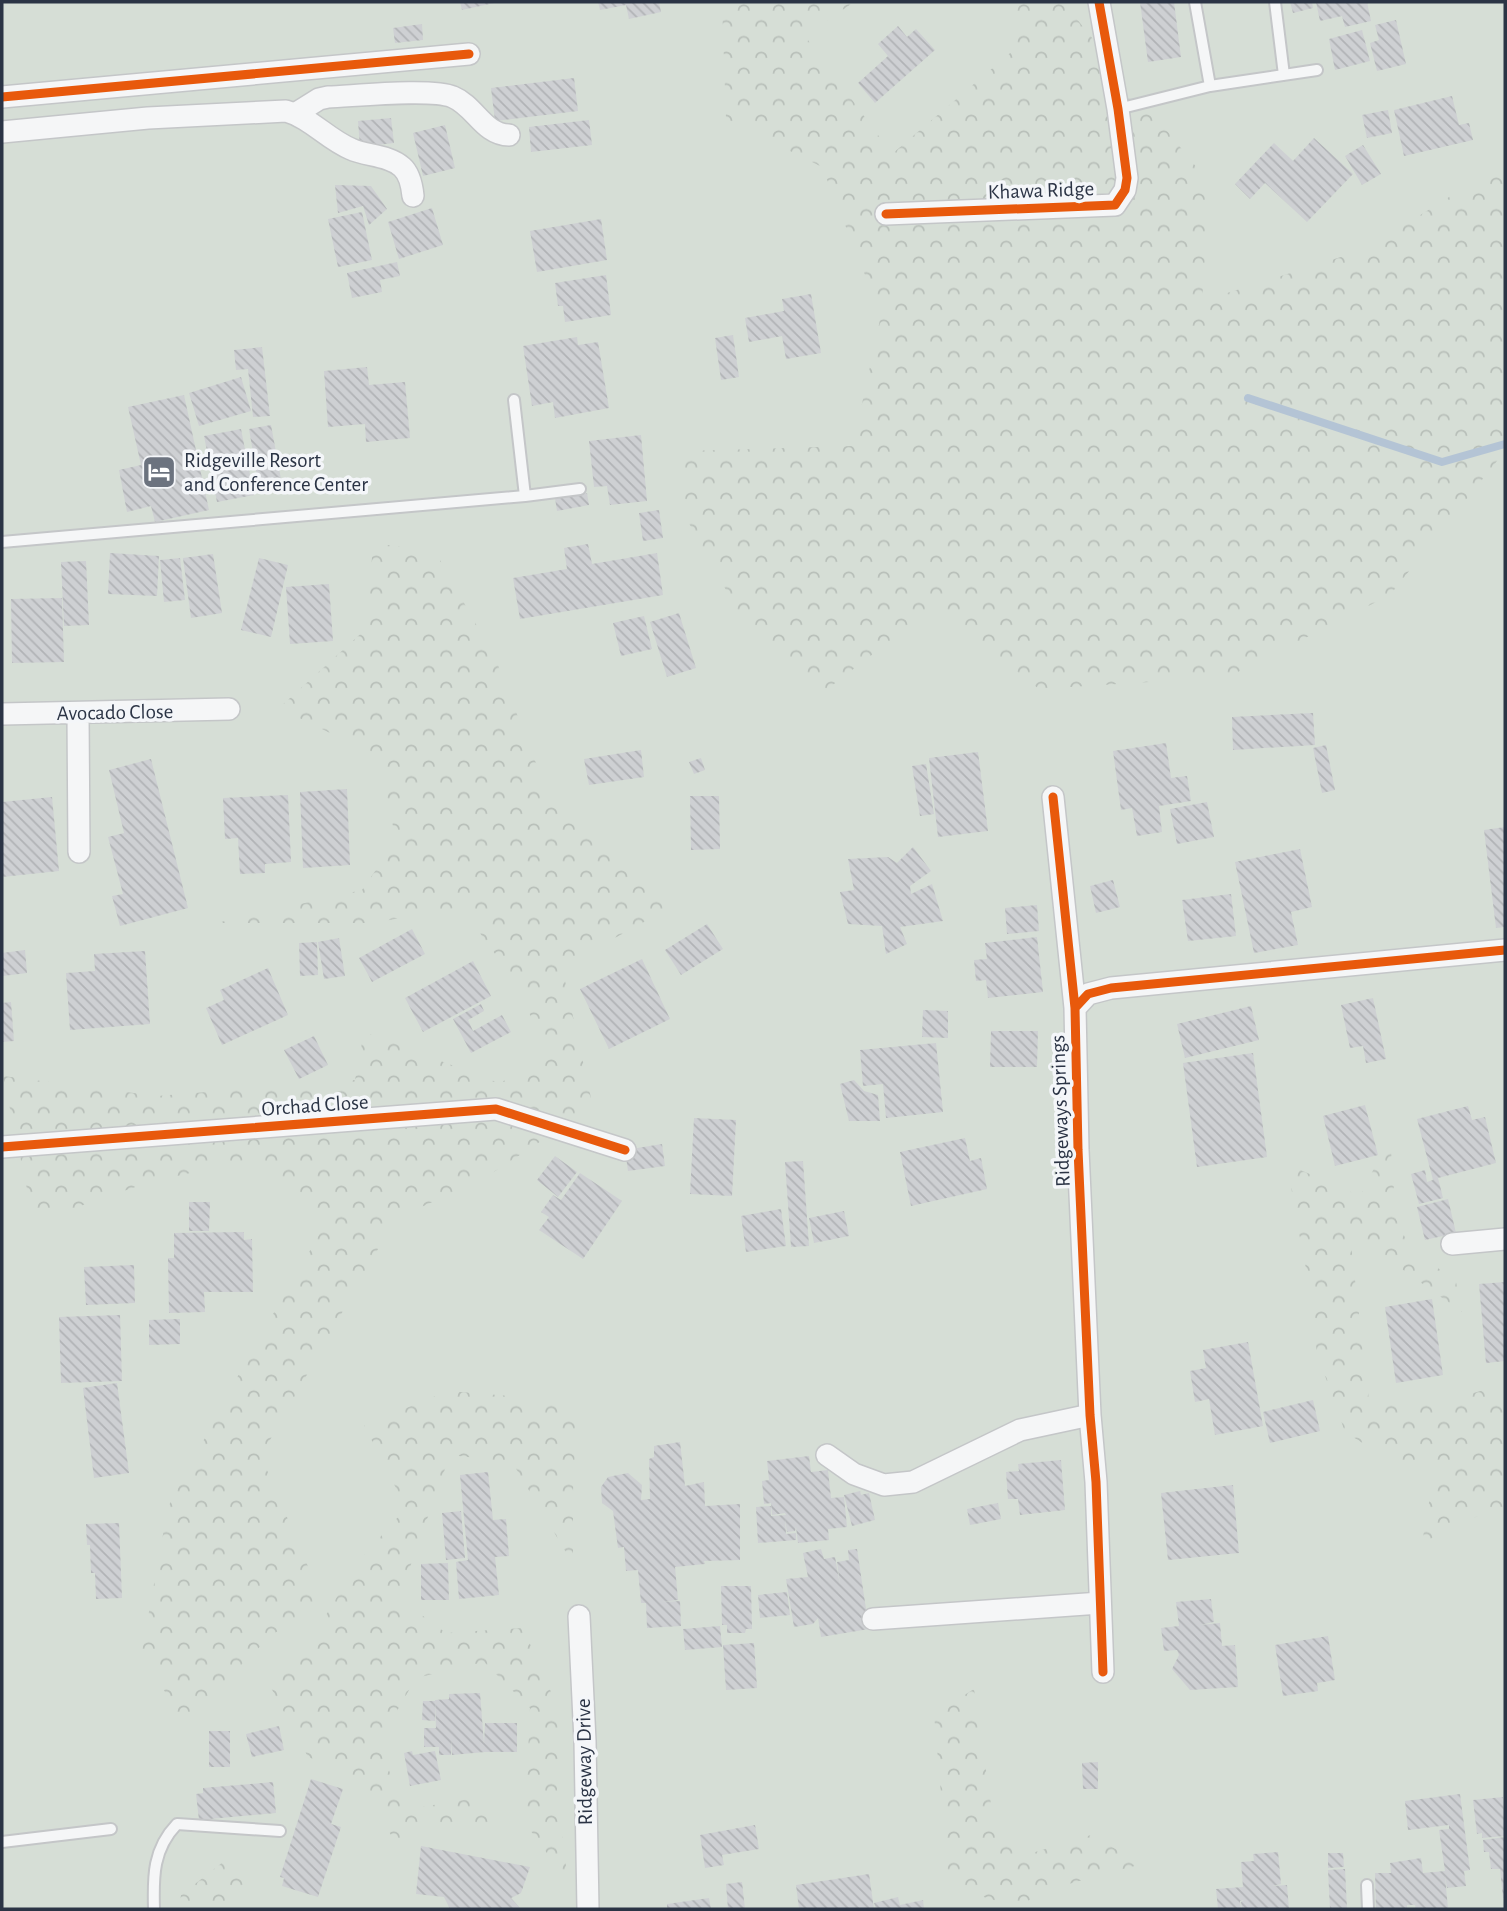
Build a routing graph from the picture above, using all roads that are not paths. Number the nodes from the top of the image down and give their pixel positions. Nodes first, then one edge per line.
1 (1099, 2) edge
2 (1195, 2) edge
3 (1275, 2) edge
4 (469, 54) dead end
5 (1317, 70) dead end
6 (1284, 75) junction
7 (1210, 86) junction
8 (2, 97) edge
9 (1118, 109) junction
10 (295, 114) junction
11 (2, 132) edge
12 (509, 135) dead end
13 (413, 197) dead end
14 (886, 214) dead end
15 (514, 400) dead end
16 (580, 489) dead end
17 (524, 496) junction
18 (2, 542) edge
19 (229, 709) dead end
20 (78, 713) junction
21 (2, 714) edge
22 (1053, 797) dead end
23 (79, 852) dead end
24 (1505, 950) edge
25 (1075, 1008) junction
26 (2, 1147) edge
27 (625, 1150) dead end
28 (1505, 1239) edge
29 (1452, 1244) dead end
30 (1090, 1415) junction
31 (827, 1455) dead end
32 (1100, 1603) junction
33 (579, 1616) dead end
34 (873, 1619) dead end
35 (1103, 1672) dead end
36 (111, 1829) dead end
37 (280, 1831) dead end
38 (2, 1842) edge
39 (1367, 1885) dead end
40 (154, 1909) edge
41 (588, 1909) edge
42 (1368, 1909) edge

1 - 9 street, Khawa Ridge
2 - 7 lane
3 - 6 lane
4 - 8 street
5 - 6 lane
6 - 7 lane
7 - 9 lane
9 - 14 street, Khawa Ridge
10 - 11 street
10 - 12 street
10 - 13 street
15 - 17 lane
16 - 17 lane
17 - 18 lane
19 - 20 street, Avocado Close
20 - 21 street, Avocado Close
20 - 23 street
22 - 25 street
24 - 25 street, Ridgeways Springs
25 - 30 street, Ridgeways Springs
26 - 27 street, Orchad Close
28 - 29 street
30 - 31 street
30 - 32 street, Ridgeways Springs
32 - 34 street
32 - 35 street, Ridgeways Springs
33 - 41 street, Ridgeway Drive
36 - 38 lane
37 - 40 lane
39 - 42 lane

